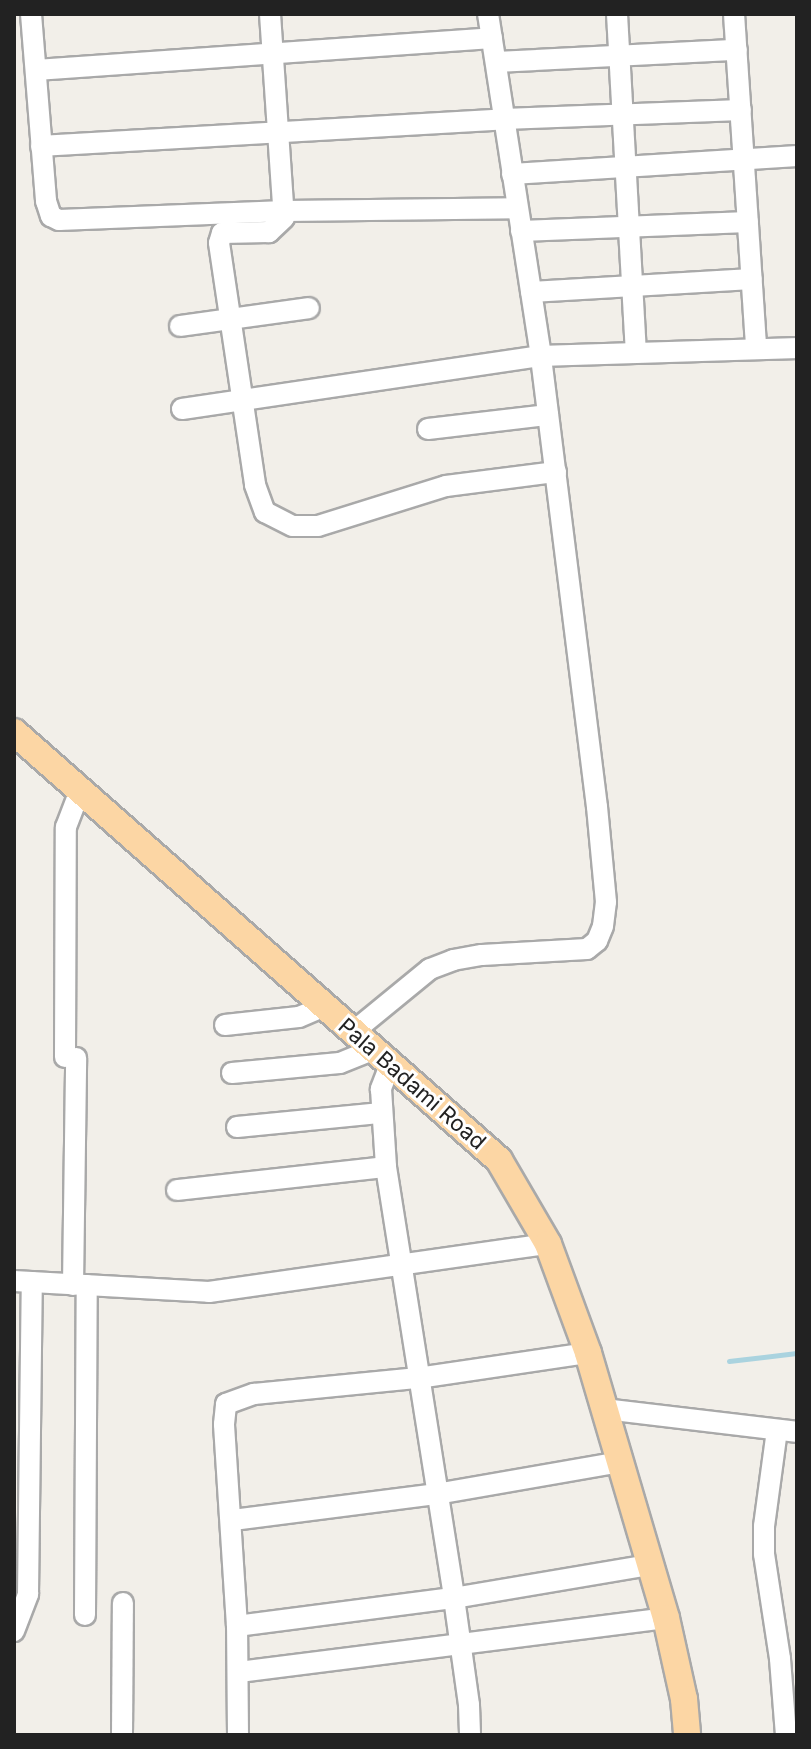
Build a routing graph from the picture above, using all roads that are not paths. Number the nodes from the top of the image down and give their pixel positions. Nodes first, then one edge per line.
1 (31, 14) edge
2 (270, 14) edge
3 (488, 14) edge
4 (617, 14) edge
5 (734, 14) edge
6 (492, 38) junction
7 (737, 50) junction
8 (273, 52) junction
9 (619, 56) junction
10 (496, 62) junction
11 (36, 70) junction
12 (741, 110) junction
13 (623, 114) junction
14 (504, 119) junction
15 (279, 131) junction
16 (41, 146) junction
17 (797, 156) edge
18 (744, 160) junction
19 (627, 169) junction
20 (512, 174) junction
21 (517, 208) junction
22 (285, 211) junction
23 (748, 222) junction
24 (631, 227) junction
25 (521, 231) junction
26 (752, 279) junction
27 (633, 285) junction
28 (531, 292) junction
29 (309, 308) dead end
30 (231, 320) junction
31 (180, 326) dead end
32 (756, 347) junction
33 (797, 348) edge
34 (636, 352) junction
35 (541, 356) junction
36 (244, 400) junction
37 (182, 409) dead end
38 (548, 415) junction
39 (428, 429) dead end
40 (556, 472) junction
41 (14, 732) edge
42 (80, 790) junction
43 (323, 1007) junction
44 (225, 1025) dead end
45 (353, 1032) junction
46 (381, 1058) junction
47 (232, 1073) dead end
48 (381, 1113) junction
49 (237, 1127) dead end
50 (386, 1167) junction
51 (177, 1190) dead end
52 (548, 1244) junction
53 (399, 1266) junction
54 (23, 1281) edge
55 (80, 1285) junction
56 (588, 1353) junction
57 (418, 1378) junction
58 (605, 1409) junction
59 (787, 1431) edge
60 (621, 1462) junction
61 (22, 1480) edge
62 (437, 1494) junction
63 (233, 1520) junction
64 (650, 1565) junction
65 (454, 1598) junction
66 (123, 1603) dead end
67 (85, 1615) dead end
68 (666, 1618) junction
69 (237, 1626) junction
70 (14, 1631) edge
71 (461, 1647) junction
72 (239, 1672) junction
73 (790, 1734) edge
74 (122, 1735) edge
75 (238, 1735) edge
76 (470, 1735) edge
77 (687, 1735) edge

1 - 11 street
2 - 8 street
3 - 6 street
4 - 9 street
5 - 7 street
6 - 8 street
6 - 10 street
7 - 9 street
7 - 12 street
8 - 11 street
8 - 15 street
9 - 10 street
9 - 13 street
10 - 14 street
11 - 16 street
12 - 13 street
12 - 18 street
13 - 14 street
13 - 19 street
14 - 15 street
14 - 20 street
15 - 16 street
15 - 22 street
16 - 22 street
17 - 18 street
18 - 19 street
18 - 23 street
19 - 20 street
19 - 24 street
20 - 21 street
21 - 22 street
21 - 25 street
22 - 30 street
23 - 24 street
23 - 26 street
24 - 25 street
24 - 27 street
25 - 28 street
26 - 27 street
26 - 32 street
27 - 28 street
27 - 34 street
28 - 35 street
29 - 30 street
30 - 31 street
30 - 36 street
32 - 33 street
32 - 34 street
34 - 35 street
35 - 36 street
35 - 38 street
36 - 37 street
36 - 40 street
38 - 39 street
38 - 40 street
40 - 45 street
41 - 42 main road, Pala Badami Road
42 - 43 main road, Pala Badami Road
42 - 55 street
43 - 44 street
43 - 45 main road, Pala Badami Road
45 - 46 main road, Pala Badami Road
46 - 47 street
46 - 48 street
46 - 52 main road, Pala Badami Road
48 - 49 street
48 - 50 street
50 - 51 street
50 - 53 street
52 - 53 street
52 - 56 main road, Pala Badami Road
53 - 55 street
53 - 57 street
54 - 55 street
54 - 61 street
55 - 67 street
56 - 57 street
56 - 58 main road, Pala Badami Road
57 - 62 street
57 - 63 street
58 - 59 street
58 - 60 main road, Pala Badami Road
59 - 73 street
60 - 62 street
60 - 64 main road, Pala Badami Road
61 - 70 street
62 - 63 street
62 - 65 street
63 - 69 street
64 - 65 street
64 - 68 main road, Pala Badami Road
65 - 69 street
65 - 71 street
66 - 74 street
68 - 71 street
68 - 77 main road, Pala Badami Road
69 - 72 street
71 - 72 street
71 - 76 street
72 - 75 street

